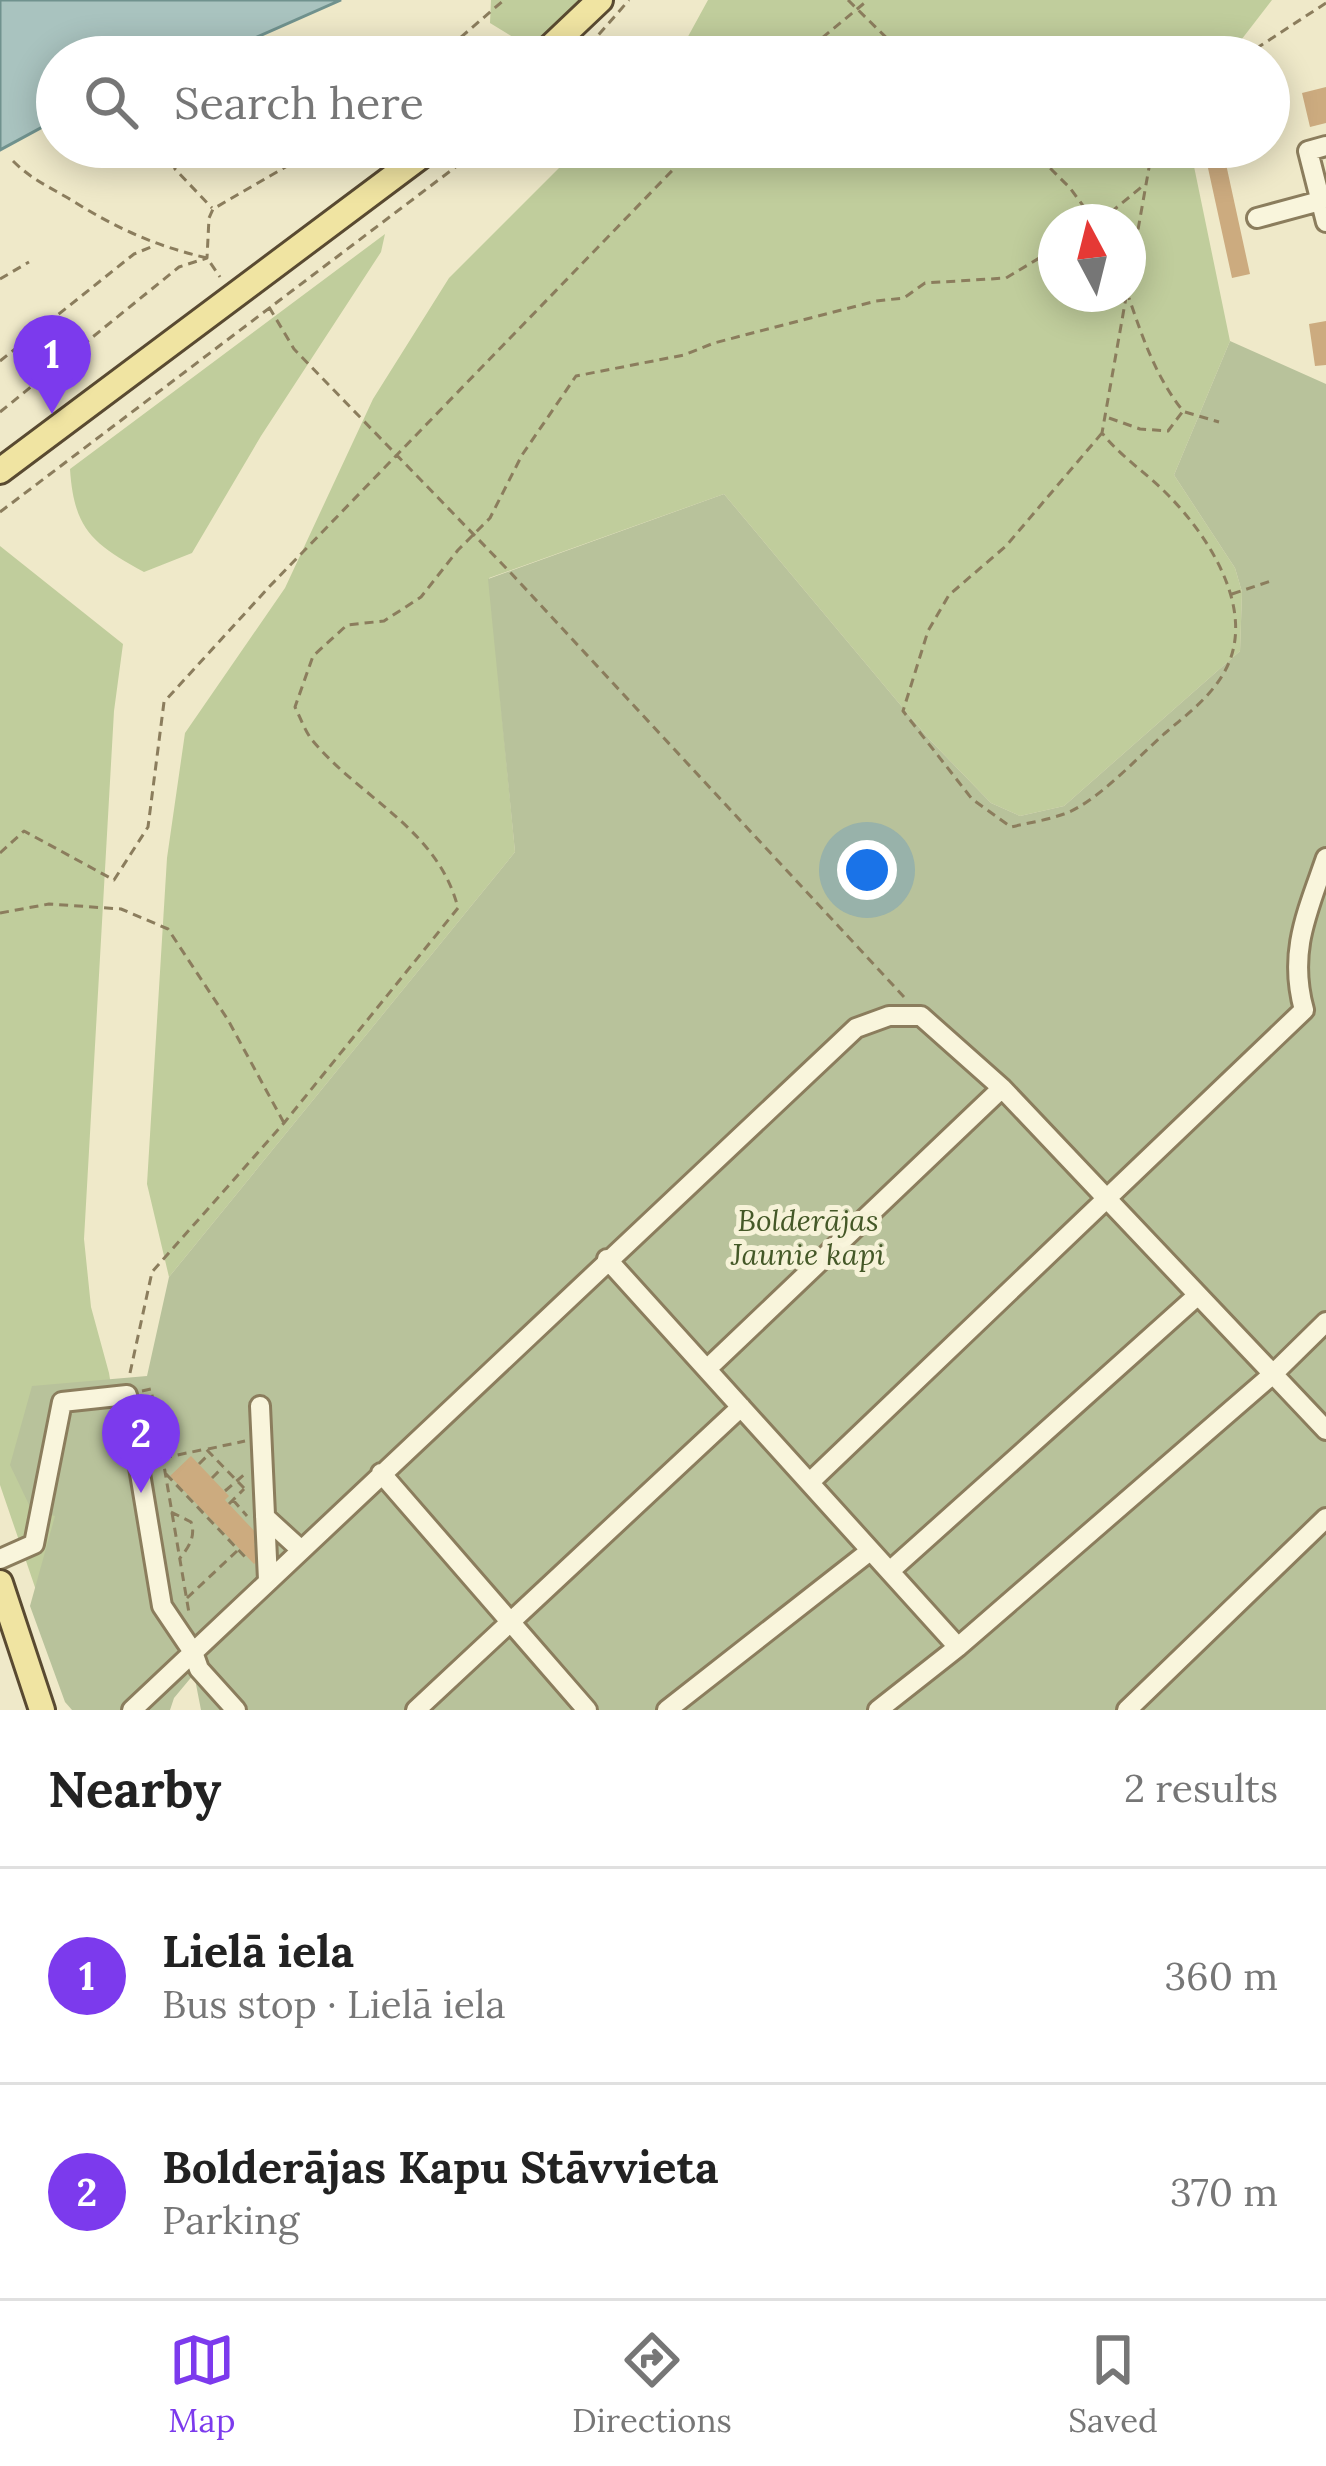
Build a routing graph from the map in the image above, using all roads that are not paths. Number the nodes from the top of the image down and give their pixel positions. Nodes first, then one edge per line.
1 (599, 0) edge
2 (562, 36) edge
3 (1326, 146) edge
4 (405, 168) edge
5 (1324, 214) edge
6 (1257, 218) dead end
7 (0, 471) edge
8 (1326, 858) edge
9 (1002, 1088) junction
10 (1108, 1200) junction
11 (607, 1259) junction
12 (1198, 1295) junction
13 (1326, 1322) edge
14 (707, 1369) junction
15 (1273, 1374) junction
16 (260, 1406) dead end
17 (741, 1407) junction
18 (1326, 1430) edge
19 (381, 1473) junction
20 (810, 1482) junction
21 (265, 1517) junction
22 (1326, 1518) edge
23 (300, 1549) junction
24 (870, 1551) junction
25 (0, 1559) edge
26 (891, 1570) junction
27 (268, 1580) junction
28 (0, 1583) edge
29 (513, 1621) junction
30 (958, 1647) junction
31 (193, 1652) junction
32 (1142, 1694) junction
33 (42, 1710) edge
34 (131, 1710) edge
35 (236, 1710) edge
36 (416, 1710) edge
37 (587, 1710) edge
38 (667, 1710) edge
39 (878, 1710) edge
40 (1126, 1710) edge
41 (1158, 1710) edge

1 - 2 main road
3 - 5 lane
4 - 7 main road
5 - 6 lane
8 - 10 lane
9 - 10 lane
9 - 11 lane
9 - 14 lane
10 - 12 lane
10 - 20 lane
11 - 14 lane
11 - 19 lane
12 - 15 lane
12 - 26 lane
13 - 15 lane
14 - 17 lane
15 - 18 lane
15 - 30 lane
16 - 21 lane
17 - 20 lane
17 - 29 lane
19 - 23 lane
19 - 29 lane
20 - 24 lane
21 - 23 lane
21 - 27 lane
22 - 32 lane
23 - 27 lane
24 - 26 lane
24 - 38 lane
25 - 31 lane
26 - 30 lane
27 - 31 lane
28 - 33 main road
29 - 36 lane
29 - 37 lane
30 - 39 lane
31 - 34 lane
31 - 35 lane
32 - 40 lane
32 - 41 lane

